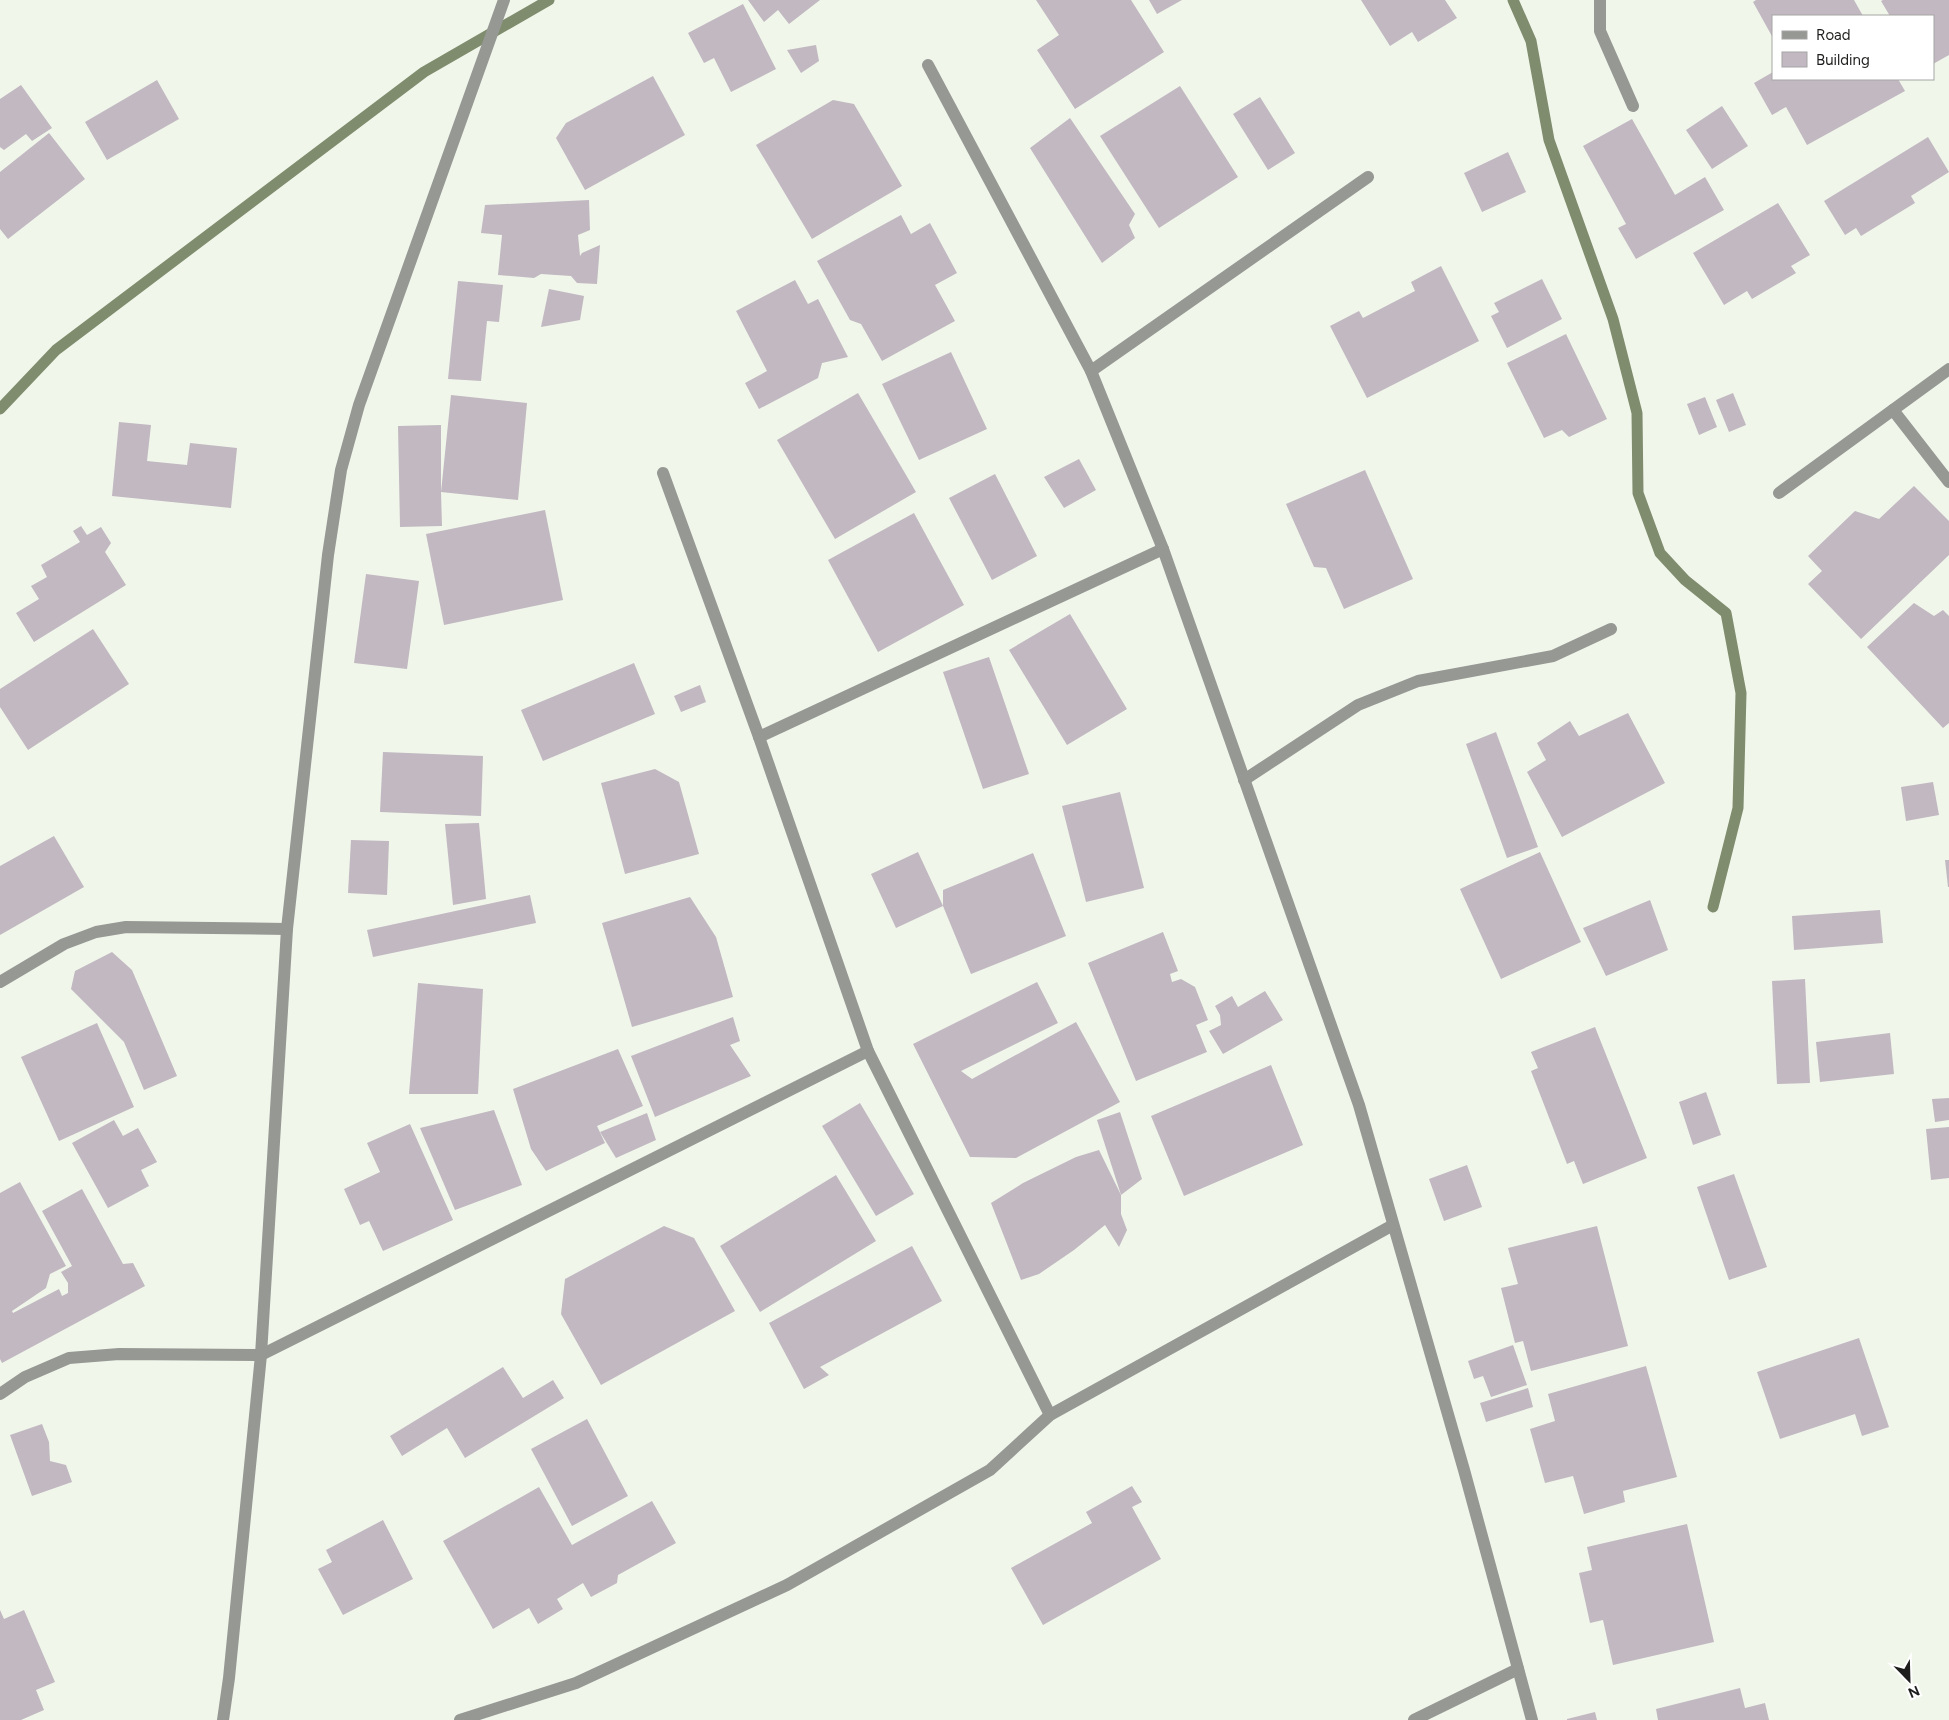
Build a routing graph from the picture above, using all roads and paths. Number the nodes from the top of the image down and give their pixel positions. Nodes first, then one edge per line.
1 (504, 0) edge
2 (1600, 0) edge
3 (928, 65) dead end
4 (1633, 106) dead end
5 (1368, 177) dead end
6 (1949, 369) edge
7 (1091, 371) junction
8 (1893, 410) junction
9 (663, 472) dead end
10 (1949, 482) edge
11 (1779, 493) dead end
12 (1163, 549) junction
13 (1611, 629) dead end
14 (759, 737) junction
15 (1244, 780) junction
16 (287, 929) junction
17 (0, 982) edge
18 (868, 1052) junction
19 (1393, 1225) junction
20 (261, 1355) junction
21 (0, 1394) edge
22 (1050, 1415) junction
23 (1518, 1670) junction
24 (223, 1720) edge
25 (460, 1720) edge
26 (1414, 1720) edge
27 (1532, 1720) edge

1 - 16 street
2 - 4 street
3 - 7 street
5 - 7 street
6 - 8 street
7 - 12 street
8 - 10 street
8 - 11 street
9 - 14 street
12 - 14 street
12 - 15 street
13 - 15 street
14 - 18 street
15 - 19 street
16 - 17 street
16 - 20 street
18 - 20 street
18 - 22 street
19 - 22 street
19 - 23 street
20 - 21 street
20 - 24 street
22 - 25 street
23 - 26 street
23 - 27 street

